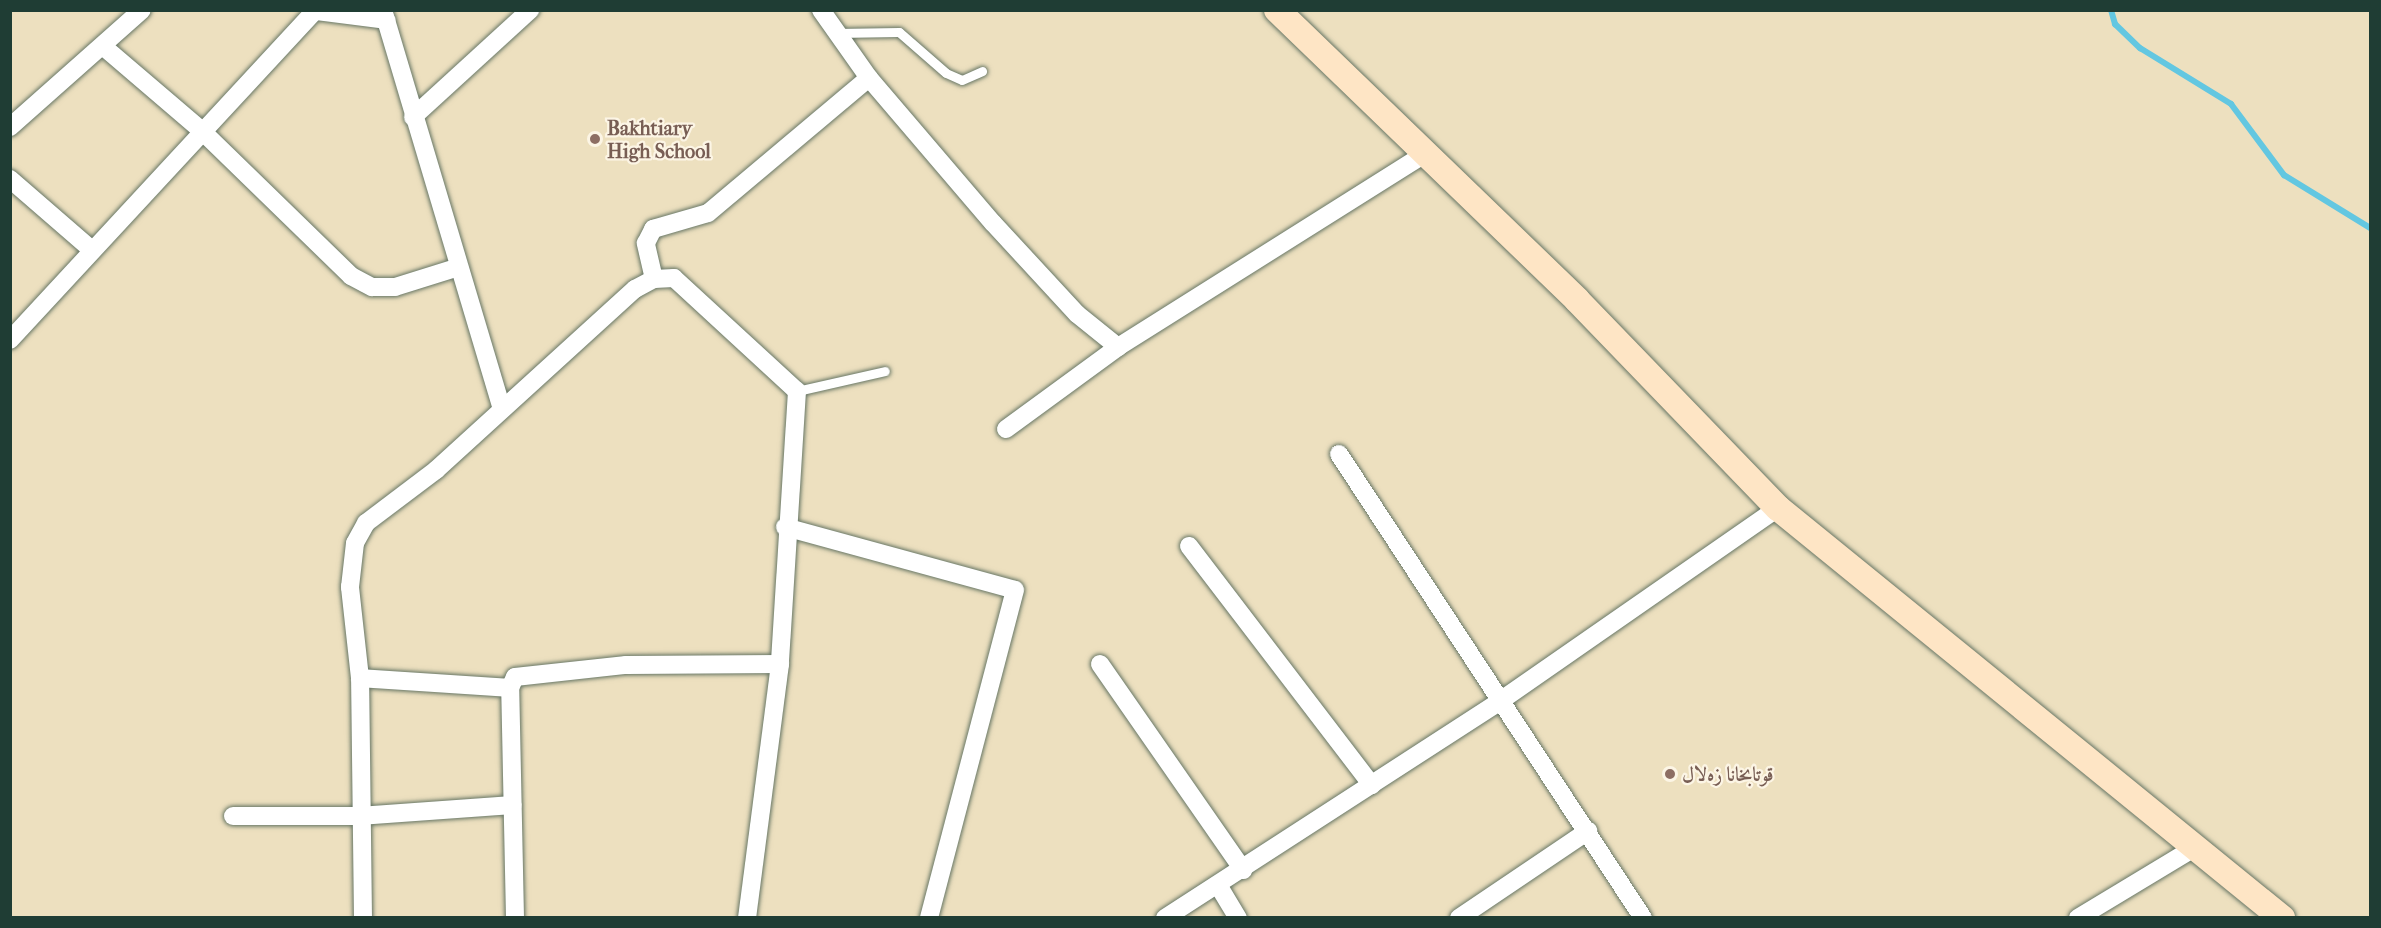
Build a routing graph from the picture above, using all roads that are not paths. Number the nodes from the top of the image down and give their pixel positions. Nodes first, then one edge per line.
1 (142, 10) edge
2 (290, 10) edge
3 (530, 10) edge
4 (820, 10) edge
5 (1277, 10) edge
6 (312, 15) edge
7 (385, 15) edge
8 (833, 34) junction
9 (105, 48) junction
10 (982, 70) dead end
11 (869, 78) junction
12 (413, 117) junction
13 (10, 127) edge
14 (201, 130) junction
15 (1425, 154) junction
16 (10, 179) edge
17 (92, 250) junction
18 (459, 267) junction
19 (654, 279) junction
20 (10, 340) edge
21 (1118, 347) junction
22 (885, 370) dead end
23 (797, 391) junction
24 (501, 406) junction
25 (1006, 429) dead end
26 (1339, 454) dead end
27 (1778, 508) junction
28 (785, 527) junction
29 (1189, 546) dead end
30 (780, 664) junction
31 (1100, 664) dead end
32 (360, 678) junction
33 (510, 688) junction
34 (1503, 699) junction
35 (1372, 785) junction
36 (513, 805) junction
37 (233, 816) dead end
38 (359, 816) junction
39 (1588, 831) junction
40 (2194, 848) junction
41 (1243, 870) junction
42 (1218, 885) junction
43 (363, 918) edge
44 (514, 918) edge
45 (747, 918) edge
46 (929, 918) edge
47 (1166, 918) edge
48 (1238, 918) edge
49 (1459, 918) edge
50 (1643, 918) edge
51 (2078, 918) edge
52 (2282, 918) edge

1 - 9 street
2 - 6 street
3 - 12 street
4 - 8 street
5 - 15 main road
6 - 7 street
6 - 14 street
7 - 12 street
8 - 10 lane
8 - 11 street
9 - 13 street
9 - 14 street
11 - 19 street
11 - 21 street
12 - 18 street
14 - 17 street
14 - 18 street
15 - 21 street
15 - 27 main road
16 - 17 street
17 - 20 street
18 - 24 street
19 - 23 street
19 - 24 street
21 - 25 street
22 - 23 lane
23 - 28 street
24 - 32 street
26 - 34 street
27 - 34 street
27 - 40 main road
28 - 30 street
28 - 46 street
29 - 35 street
30 - 33 street
30 - 45 street
31 - 41 street
32 - 33 street
32 - 38 street
33 - 36 street
34 - 35 street
34 - 39 street
35 - 41 street
36 - 38 street
36 - 44 street
37 - 38 street
38 - 43 street
39 - 49 street
39 - 50 street
40 - 51 street
40 - 52 main road
41 - 42 street
42 - 47 street
42 - 48 street

